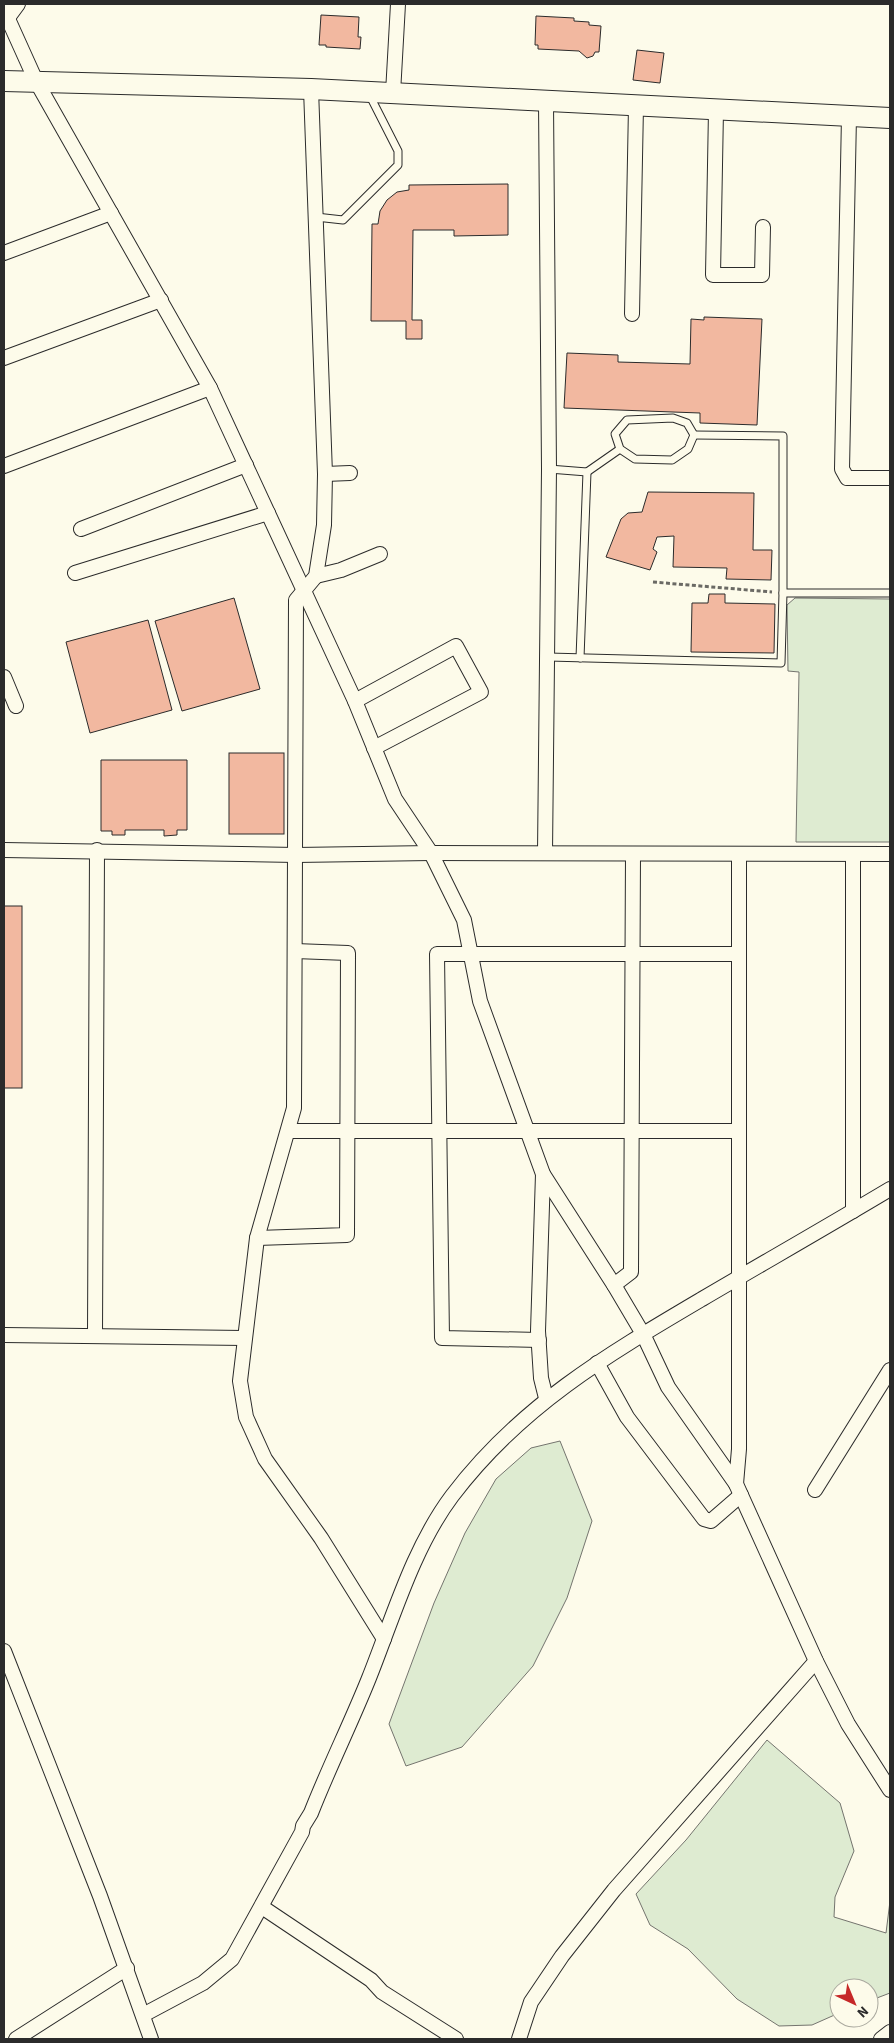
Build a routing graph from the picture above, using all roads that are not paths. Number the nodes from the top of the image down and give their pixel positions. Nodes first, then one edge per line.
1 (18, 4) edge
2 (398, 4) edge
3 (6, 14) edge
4 (4, 80) edge
5 (36, 82) junction
6 (311, 89) junction
7 (368, 92) junction
8 (393, 93) junction
9 (546, 102) junction
10 (636, 106) junction
11 (716, 110) junction
12 (849, 116) junction
13 (890, 118) edge
14 (111, 213) junction
15 (316, 217) junction
16 (763, 227) dead end
17 (4, 253) edge
18 (161, 300) junction
19 (632, 314) dead end
20 (4, 358) edge
21 (210, 388) junction
22 (694, 435) junction
23 (620, 449) junction
24 (246, 465) junction
25 (4, 466) edge
26 (549, 469) junction
27 (587, 472) junction
28 (350, 473) dead end
29 (325, 474) junction
30 (890, 478) edge
31 (268, 513) junction
32 (81, 529) dead end
33 (380, 554) dead end
34 (75, 573) dead end
35 (316, 576) junction
36 (303, 591) junction
37 (783, 593) junction
38 (890, 593) edge
39 (548, 657) junction
40 (580, 658) junction
41 (4, 677) edge
42 (355, 700) junction
43 (16, 706) dead end
44 (374, 748) junction
45 (4, 850) edge
46 (97, 850) junction
47 (431, 853) junction
48 (545, 853) junction
49 (739, 854) junction
50 (890, 854) edge
51 (296, 855) junction
52 (633, 855) junction
53 (853, 855) junction
54 (295, 952) junction
55 (471, 954) junction
56 (632, 954) junction
57 (739, 954) junction
58 (439, 1130) junction
59 (289, 1131) junction
60 (349, 1131) junction
61 (631, 1131) junction
62 (739, 1131) junction
63 (528, 1132) junction
64 (543, 1174) junction
65 (890, 1189) edge
66 (853, 1211) junction
67 (257, 1238) junction
68 (740, 1277) junction
69 (614, 1285) junction
70 (643, 1334) junction
71 (4, 1335) edge
72 (95, 1336) junction
73 (244, 1338) junction
74 (539, 1340) junction
75 (597, 1363) junction
76 (890, 1372) edge
77 (546, 1398) junction
78 (739, 1489) junction
79 (815, 1490) dead end
80 (384, 1639) junction
81 (4, 1654) edge
82 (816, 1661) junction
83 (890, 1790) edge
84 (262, 1907) junction
85 (127, 1968) junction
86 (143, 2015) junction
87 (890, 2032) edge
88 (16, 2039) edge
89 (151, 2039) edge
90 (456, 2039) edge
91 (519, 2039) edge
92 (881, 2039) edge

1 - 3 street
2 - 8 street
3 - 5 street
4 - 5 street
5 - 6 street
5 - 14 street
6 - 7 street
6 - 15 street
7 - 8 street
7 - 15 lane
8 - 9 street
9 - 10 street
9 - 26 street
10 - 11 street
10 - 19 street
11 - 12 street
11 - 16 street
12 - 13 street
12 - 30 street
14 - 17 street
14 - 18 street
15 - 29 street
18 - 20 street
18 - 21 street
21 - 24 street
21 - 25 street
22 - 23 lane
22 - 23 lane
22 - 37 lane
23 - 27 lane
24 - 31 street
24 - 32 street
26 - 27 lane
26 - 39 street
27 - 40 lane
28 - 29 street
29 - 35 street
31 - 34 street
31 - 36 street
33 - 35 street
35 - 36 street
36 - 42 street
36 - 51 street
37 - 38 lane
37 - 40 lane
39 - 40 lane
39 - 48 street
41 - 43 street
42 - 44 street
42 - 44 street
44 - 47 street
45 - 46 street
46 - 51 street
46 - 72 street
47 - 48 street
47 - 51 street
47 - 55 street
48 - 52 street
49 - 52 street
49 - 53 street
49 - 57 street
50 - 53 street
51 - 54 street
52 - 56 street
53 - 66 street
54 - 59 street
54 - 60 street
55 - 56 street
55 - 58 street
55 - 63 street
56 - 57 street
56 - 61 street
57 - 62 street
58 - 60 street
58 - 63 street
58 - 74 street
59 - 60 street
59 - 67 street
60 - 67 street
61 - 62 street
61 - 63 street
61 - 69 street
62 - 68 street
63 - 64 street
64 - 69 street
64 - 74 street
65 - 66 street
66 - 68 street
67 - 73 street
68 - 70 street
68 - 78 street
69 - 70 street
70 - 75 street
70 - 78 street
71 - 72 street
72 - 73 street
73 - 80 street
74 - 77 street
75 - 77 street
75 - 78 street
76 - 79 street
77 - 80 street
78 - 82 street
80 - 84 street
81 - 85 street
82 - 83 street
82 - 91 street
84 - 86 street
84 - 90 street
85 - 86 street
85 - 88 street
86 - 89 street
87 - 92 street

